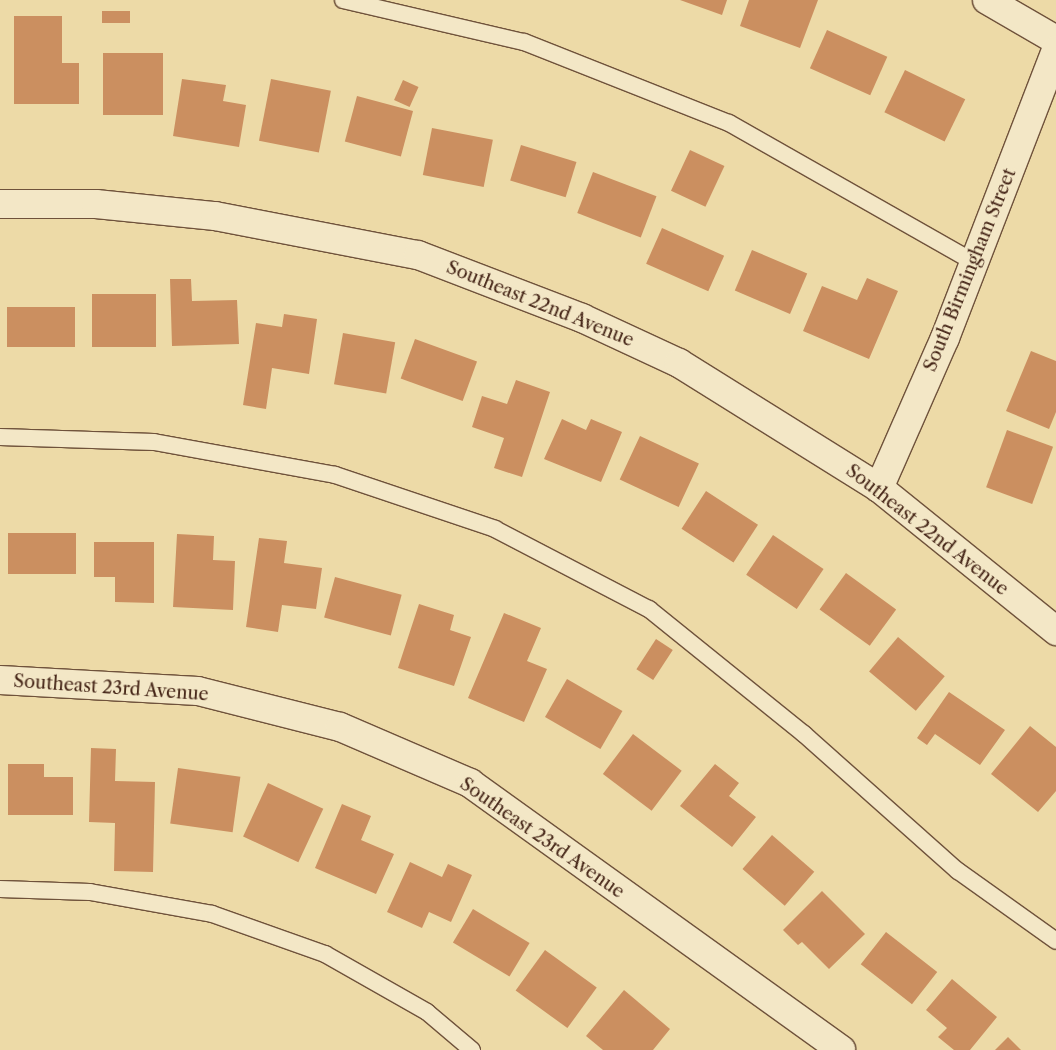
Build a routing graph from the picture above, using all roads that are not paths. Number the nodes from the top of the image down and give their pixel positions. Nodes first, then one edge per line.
1 (343, 0) edge
2 (987, 0) edge
3 (1056, 40) edge
4 (1056, 50) edge
5 (0, 204) edge
6 (974, 262) junction
7 (0, 437) edge
8 (879, 488) junction
9 (1056, 631) edge
10 (0, 680) edge
11 (0, 888) edge
12 (1056, 941) edge
13 (472, 1050) edge
14 (841, 1050) edge

1 - 6 lane
2 - 3 street
4 - 6 street, South Birmingham Street
5 - 8 street, Southeast 22nd Avenue
6 - 8 street, South Birmingham Street
7 - 12 lane
8 - 9 street, Southeast 22nd Avenue
10 - 14 street, Southeast 23rd Avenue
11 - 13 lane

